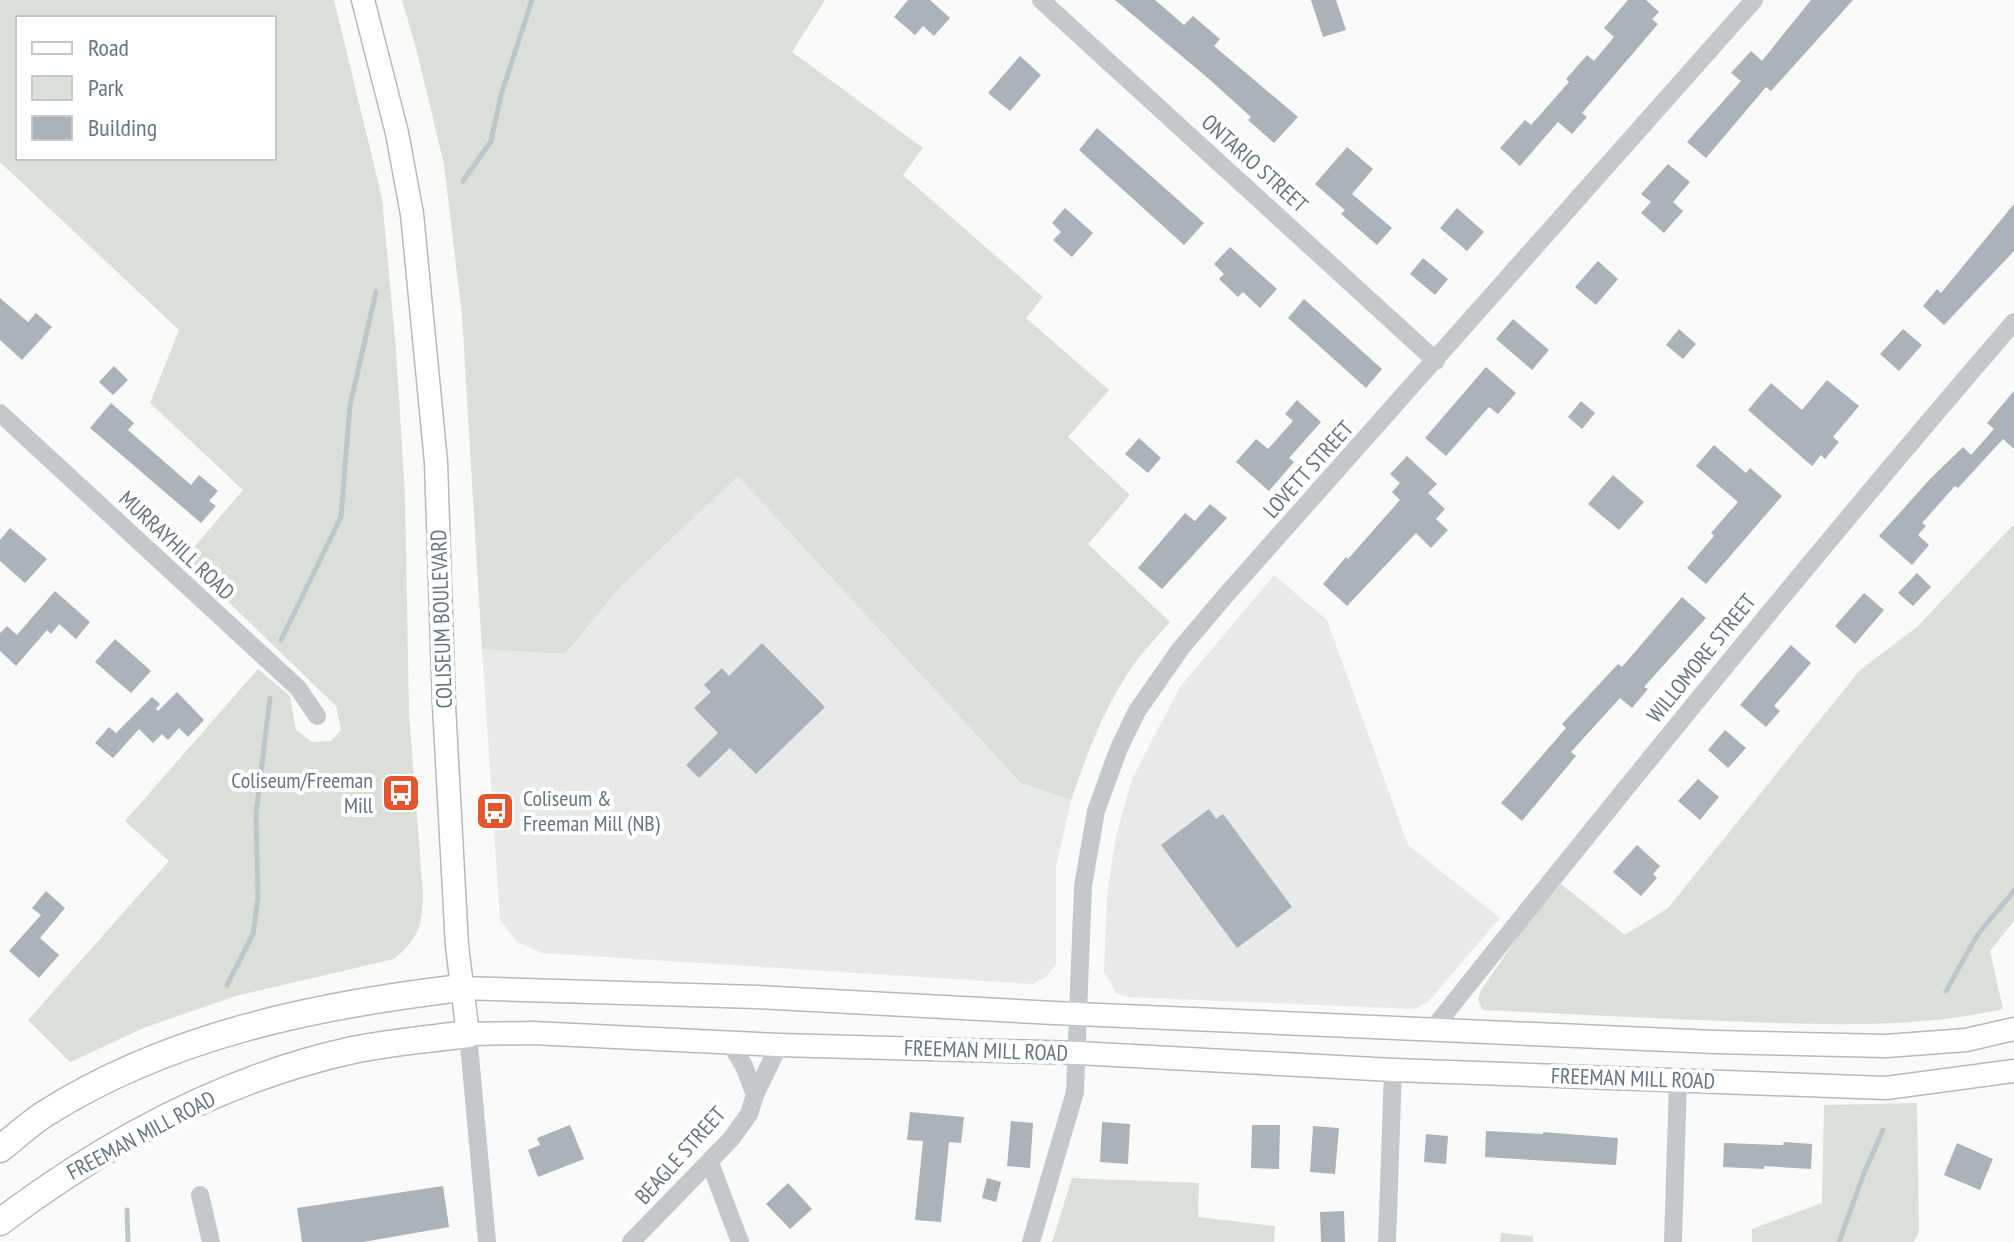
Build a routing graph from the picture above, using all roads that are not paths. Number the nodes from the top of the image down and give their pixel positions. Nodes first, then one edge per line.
1 (363, 0) edge
2 (1041, 0) edge
3 (1754, 0) edge
4 (2014, 322) edge
5 (1436, 361) junction
6 (0, 413) edge
7 (317, 716) dead end
8 (461, 988) junction
9 (1077, 1014) junction
10 (2014, 1029) edge
11 (1432, 1030) junction
12 (468, 1034) junction
13 (730, 1043) junction
14 (779, 1045) junction
15 (1078, 1053) junction
16 (1393, 1070) junction
17 (2014, 1071) edge
18 (1678, 1081) junction
19 (755, 1095) junction
20 (0, 1149) edge
21 (710, 1163) junction
22 (200, 1195) dead end
23 (0, 1222) edge
24 (211, 1242) edge
25 (487, 1242) edge
26 (631, 1242) edge
27 (740, 1242) edge
28 (1031, 1242) edge
29 (1387, 1242) edge
30 (1673, 1242) edge

1 - 8 main road, COLISEUM BOULEVARD
2 - 5 street, ONTARIO STREET
3 - 5 street, LOVETT STREET
4 - 11 street, WILLOMORE STREET
5 - 9 street, LOVETT STREET
6 - 7 street, MURRAYHILL ROAD
8 - 9 main road, FREEMAN MILL ROAD
8 - 12 main road, COLISEUM BOULEVARD
8 - 20 highway, FREEMAN MILL ROAD
9 - 11 main road, FREEMAN MILL ROAD
9 - 15 street, LOVETT STREET
10 - 11 main road, FREEMAN MILL ROAD
12 - 13 main road, FREEMAN MILL ROAD
12 - 23 highway, FREEMAN MILL ROAD
12 - 25 street, COLISEUM BOULEVARD
13 - 14 main road, FREEMAN MILL ROAD
13 - 19 street
14 - 15 main road, FREEMAN MILL ROAD
14 - 19 street, BEAGLE STREET
15 - 16 main road, FREEMAN MILL ROAD
15 - 28 street, LOVETT STREET
16 - 18 main road, FREEMAN MILL ROAD
16 - 29 street
17 - 18 main road, FREEMAN MILL ROAD
18 - 30 street
19 - 21 street, BEAGLE STREET
21 - 26 street, BEAGLE STREET
21 - 27 street
22 - 24 street

